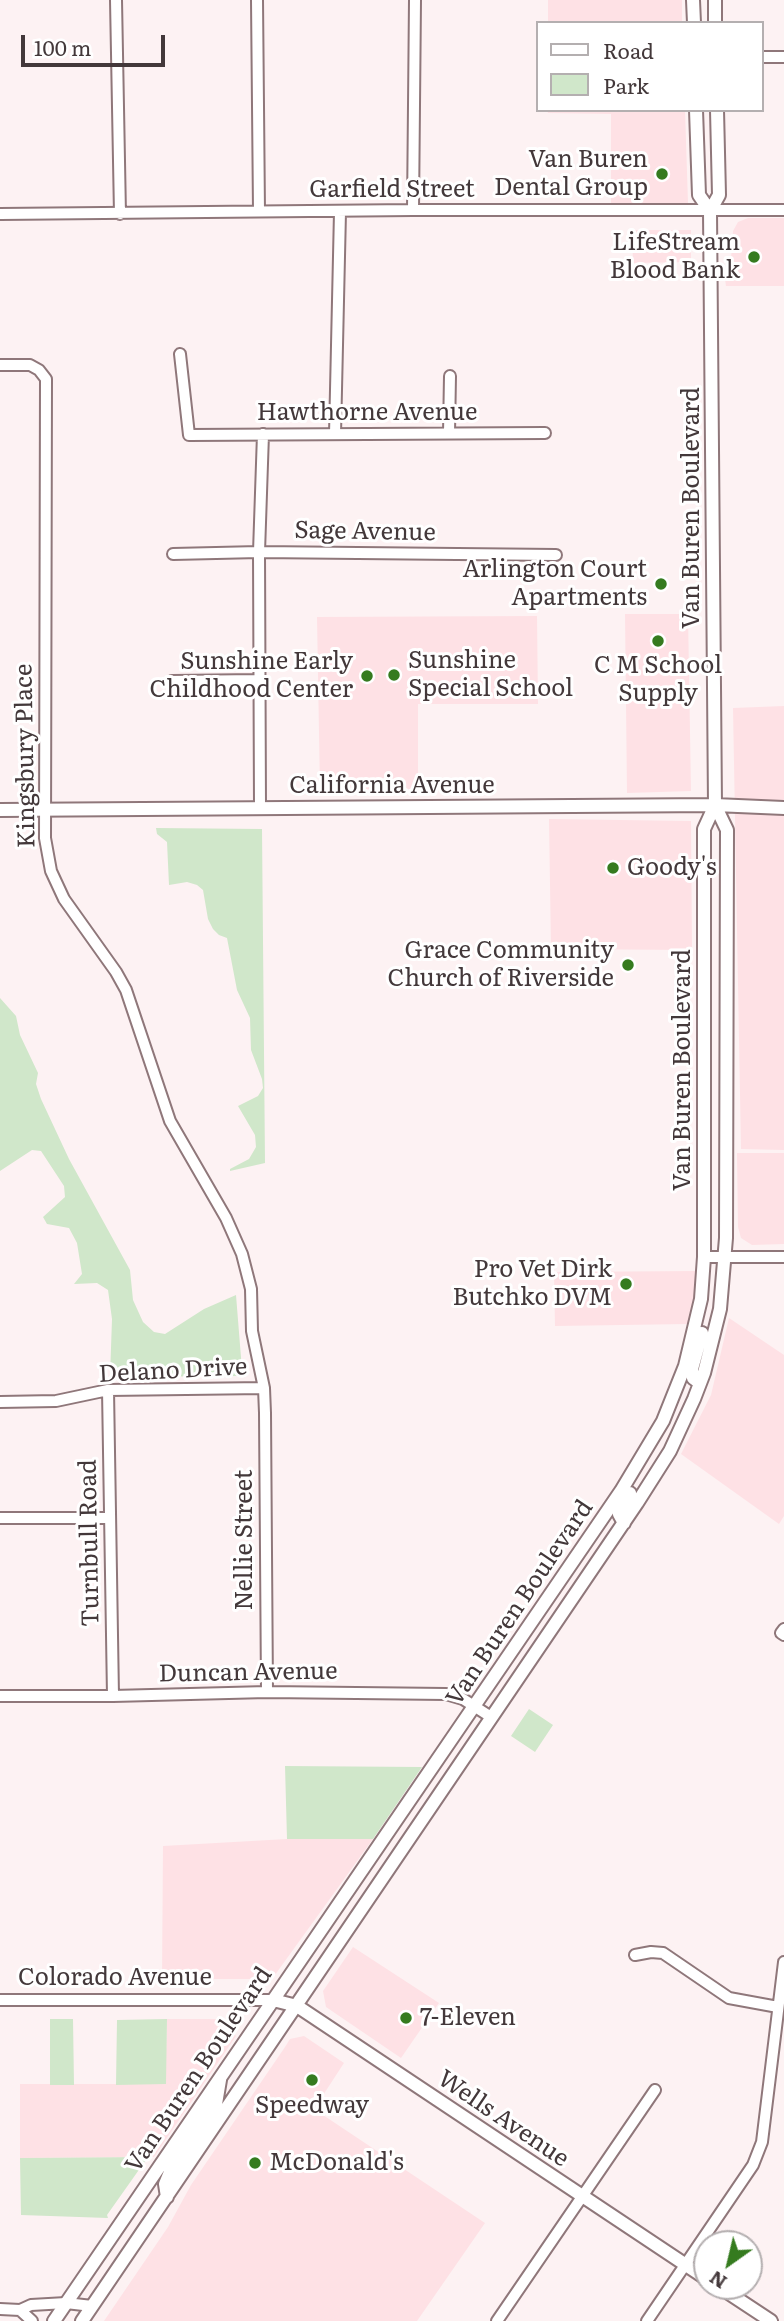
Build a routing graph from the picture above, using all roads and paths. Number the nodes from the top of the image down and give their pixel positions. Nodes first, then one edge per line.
1 (116, 0) edge
2 (257, 0) edge
3 (415, 0) edge
4 (693, 0) edge
5 (715, 0) edge
6 (694, 21) edge
7 (715, 21) edge
8 (763, 57) edge
9 (784, 57) edge
10 (696, 112) edge
11 (716, 113) edge
12 (413, 210) junction
13 (784, 210) edge
14 (259, 211) junction
15 (710, 211) junction
16 (340, 212) junction
17 (0, 214) edge
18 (120, 214) junction
19 (180, 354) dead end
20 (0, 365) edge
21 (450, 376) dead end
22 (449, 433) junction
23 (545, 433) dead end
24 (263, 434) junction
25 (335, 434) junction
26 (259, 552) junction
27 (173, 554) dead end
28 (556, 555) dead end
29 (258, 680) junction
30 (172, 681) dead end
31 (715, 805) junction
32 (260, 808) junction
33 (784, 808) edge
34 (0, 810) edge
35 (46, 810) junction
36 (704, 1257) junction
37 (726, 1257) junction
38 (784, 1257) edge
39 (698, 1312) junction
40 (700, 1383) junction
41 (264, 1388) junction
42 (108, 1390) junction
43 (0, 1402) edge
44 (647, 1451) junction
45 (0, 1518) edge
46 (110, 1518) junction
47 (624, 1522) junction
48 (267, 1692) junction
49 (0, 1696) edge
50 (113, 1696) junction
51 (475, 1706) junction
52 (491, 1717) junction
53 (635, 1955) dead end
54 (784, 1962) edge
55 (0, 2000) edge
56 (272, 2000) junction
57 (297, 2006) junction
58 (778, 2007) junction
59 (221, 2075) junction
60 (655, 2090) dead end
61 (166, 2197) junction
62 (583, 2198) junction
63 (685, 2265) junction
64 (693, 2270) edge
65 (739, 2300) edge
66 (66, 2303) junction
67 (92, 2306) junction
68 (0, 2309) edge
69 (20, 2310) junction
70 (32, 2321) edge
71 (54, 2321) edge
72 (82, 2321) edge
73 (497, 2321) edge
74 (647, 2321) edge
75 (771, 2321) edge

1 - 18 street
2 - 14 street
3 - 12 street
4 - 6 main road
5 - 7 main road
8 - 9 street
10 - 15 main road, Van Buren Boulevard
11 - 15 main road, Van Buren Boulevard
12 - 15 street, Garfield Street
12 - 16 street, Garfield Street
13 - 15 street, Garfield Street
14 - 16 street, Garfield Street
14 - 18 street, Garfield Street
15 - 31 main road, Van Buren Boulevard
16 - 25 street
17 - 18 street, Garfield Street
19 - 24 street, Hawthorne Avenue
20 - 35 street, Kingsbury Place
21 - 22 street
22 - 23 street, Hawthorne Avenue
22 - 25 street, Hawthorne Avenue
24 - 25 street, Hawthorne Avenue
24 - 26 street
26 - 27 street, Sage Avenue
26 - 28 street, Sage Avenue
26 - 29 street
29 - 30 street
29 - 32 street
31 - 32 main road, California Avenue
31 - 33 main road, California Avenue
31 - 36 main road, Van Buren Boulevard
31 - 37 main road, Van Buren Boulevard
32 - 35 main road, California Avenue
34 - 35 main road, California Avenue
35 - 41 street, Kingsbury Place
36 - 37 street
36 - 39 main road, Van Buren Boulevard
37 - 38 street
37 - 40 main road, Van Buren Boulevard
39 - 40 main road
39 - 44 main road, Van Buren Boulevard
40 - 47 main road, Van Buren Boulevard
41 - 42 street, Delano Drive
41 - 48 street, Nellie Street
42 - 43 street, Delano Drive
42 - 46 street, Turnbull Road
44 - 47 main road
44 - 51 main road, Van Buren Boulevard
45 - 46 street
46 - 50 street, Turnbull Road
47 - 52 main road, Van Buren Boulevard
48 - 50 street, Duncan Avenue
48 - 51 street, Duncan Avenue
49 - 50 street, Duncan Avenue
51 - 52 street, Duncan Avenue
51 - 56 main road, Van Buren Boulevard
52 - 57 main road, Van Buren Boulevard
53 - 58 street
54 - 58 street
55 - 56 street, Colorado Avenue
56 - 57 main road, Wells Avenue
56 - 59 main road, Van Buren Boulevard
57 - 61 main road, Van Buren Boulevard
57 - 62 main road, Wells Avenue
58 - 63 street
59 - 61 main road
59 - 66 main road, Van Buren Boulevard
60 - 62 street
61 - 67 main road, Van Buren Boulevard
62 - 63 main road, Wells Avenue
62 - 73 street
63 - 64 main road, Wells Avenue
63 - 74 street
65 - 75 main road
66 - 67 street
66 - 69 street
66 - 71 main road, Van Buren Boulevard
67 - 72 main road, Van Buren Boulevard
68 - 69 street
69 - 70 street

